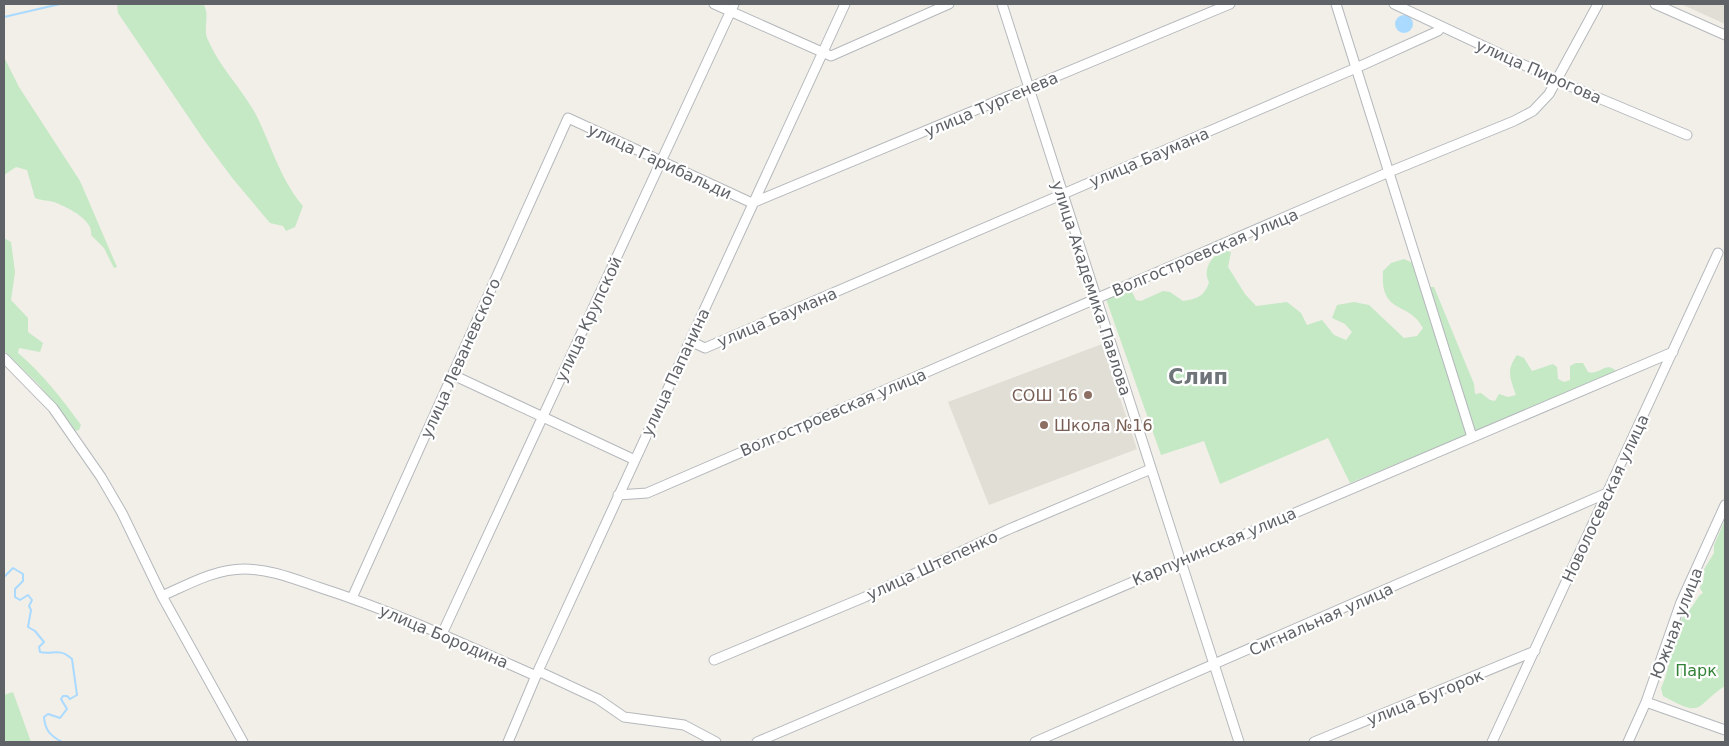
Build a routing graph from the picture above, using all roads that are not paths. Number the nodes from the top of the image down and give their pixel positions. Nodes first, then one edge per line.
1 (714, 4) edge
2 (845, 4) edge
3 (949, 4) edge
4 (1002, 4) edge
5 (1230, 4) edge
6 (1336, 4) edge
7 (1394, 4) edge
8 (1598, 4) edge
9 (1655, 4) edge
10 (732, 7) edge
11 (1440, 27) junction
12 (1725, 35) edge
13 (822, 53) junction
14 (1356, 68) junction
15 (1558, 81) junction
16 (1028, 90) junction
17 (568, 118) joint
18 (1687, 136) dead end
19 (661, 162) junction
20 (1389, 172) junction
21 (1062, 195) junction
22 (752, 203) junction
23 (1718, 253) dead end
24 (1096, 299) junction
25 (690, 340) junction
26 (1673, 352) junction
27 (4, 358) edge
28 (453, 375) junction
29 (542, 417) junction
30 (1472, 437) junction
31 (635, 460) junction
32 (1151, 469) junction
33 (1607, 493) junction
34 (618, 495) junction
35 (1725, 505) edge
36 (1180, 561) junction
37 (162, 596) junction
38 (352, 598) junction
39 (442, 634) junction
40 (1535, 651) junction
41 (714, 660) dead end
42 (1214, 666) junction
43 (537, 673) junction
44 (1646, 702) junction
45 (1725, 730) edge
46 (243, 742) edge
47 (508, 742) edge
48 (716, 742) edge
49 (757, 742) edge
50 (1035, 742) edge
51 (1239, 742) edge
52 (1314, 742) edge
53 (1492, 742) edge
54 (1628, 742) edge

1 - 10 street
2 - 13 street, улица Папанина
3 - 13 street
4 - 16 street, улица Академика Павлова
5 - 16 street, улица Тургенева
6 - 14 street
7 - 11 street, улица Пирогова
8 - 15 street, Волгостроевская улица
9 - 12 street
10 - 13 street
10 - 19 street, улица Крупской
11 - 14 street, улица Баумана
11 - 15 street, улица Пирогова
13 - 22 street, улица Папанина
14 - 20 street
14 - 21 street, улица Баумана
15 - 18 street, улица Пирогова
15 - 20 street, Волгостроевская улица
16 - 21 street, улица Академика Павлова
16 - 22 street, улица Тургенева
17 - 19 street, улица Гарибальди
17 - 28 street, улица Леваневского
19 - 22 street, улица Гарибальди
19 - 29 street, улица Крупской
20 - 24 street, Волгостроевская улица
20 - 30 street
21 - 24 street, улица Академика Павлова
21 - 25 street, улица Баумана
22 - 25 street, улица Папанина
23 - 26 street, Новолосевская улица
24 - 32 street, улица Академика Павлова
24 - 34 street, Волгостроевская улица
25 - 31 street, улица Папанина
26 - 30 street, Карпунинская улица
26 - 33 street, Новолосевская улица
27 - 37 street
28 - 29 street
28 - 38 street, улица Леваневского
29 - 31 street
29 - 39 street, улица Крупской
30 - 36 street, Карпунинская улица
31 - 34 street, улица Папанина
32 - 36 street, улица Академика Павлова
32 - 41 street, улица Штепенко
33 - 40 street, Новолосевская улица
33 - 42 street, Сигнальная улица
34 - 43 street, улица Папанина
35 - 44 street, Южная улица
36 - 42 street, улица Академика Павлова
36 - 49 street, Карпунинская улица
37 - 38 street, улица Бородина
37 - 46 street
38 - 39 street, улица Бородина
39 - 43 street, улица Бородина
40 - 52 street, улица Бугорок
40 - 53 street, Новолосевская улица
42 - 50 street, Сигнальная улица
42 - 51 street, улица Академика Павлова
43 - 47 street, улица Папанина
43 - 48 street, улица Бородина
44 - 45 street
44 - 54 street, Южная улица

